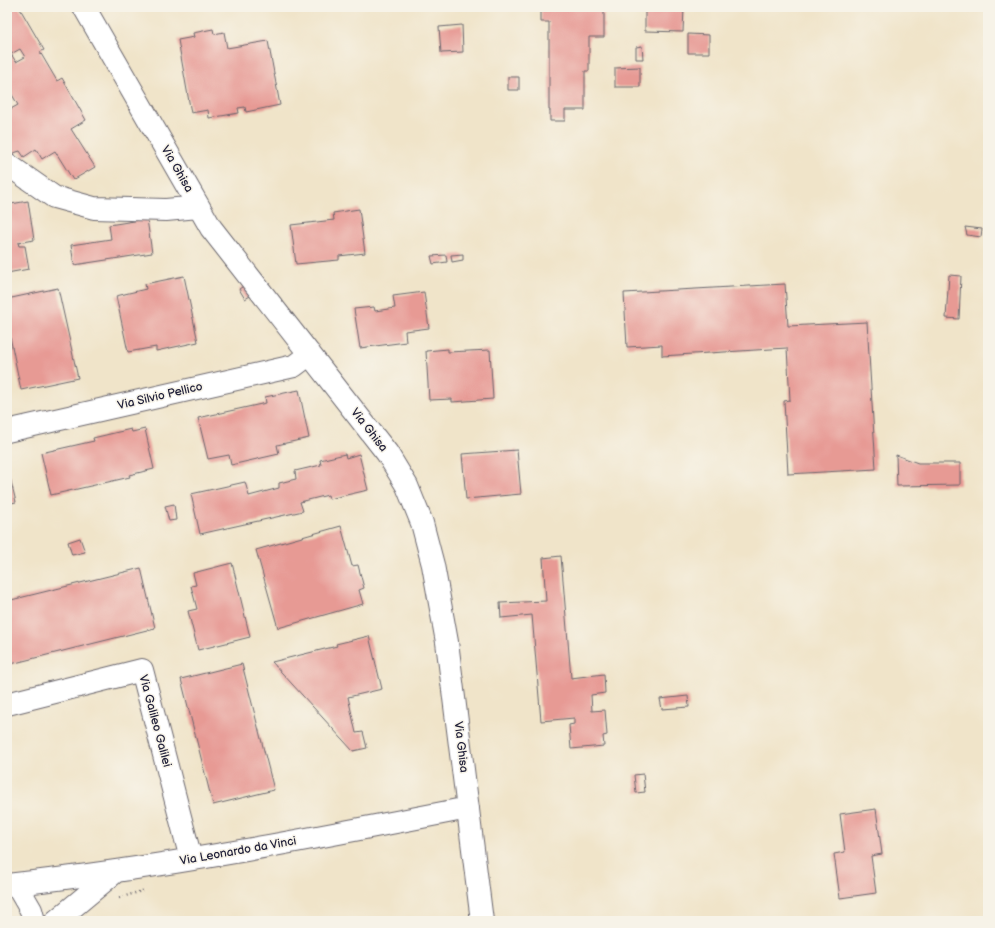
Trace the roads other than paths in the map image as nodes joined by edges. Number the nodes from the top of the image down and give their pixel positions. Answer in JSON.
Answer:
{"nodes":[{"id":1,"x":84,"y":7,"type":"edge"},
{"id":2,"x":7,"y":164,"type":"edge"},
{"id":3,"x":198,"y":207,"type":"junction"},
{"id":4,"x":310,"y":354,"type":"junction"},
{"id":5,"x":7,"y":431,"type":"edge"},
{"id":6,"x":7,"y":704,"type":"edge"},
{"id":7,"x":468,"y":808,"type":"junction"},
{"id":8,"x":191,"y":859,"type":"junction"},
{"id":9,"x":115,"y":872,"type":"junction"},
{"id":10,"x":10,"y":890,"type":"edge"},
{"id":11,"x":34,"y":921,"type":"edge"},
{"id":12,"x":56,"y":921,"type":"edge"},
{"id":13,"x":482,"y":921,"type":"edge"}],
"edges":[{"from":1,"to":3,"type":"street","name":"Via Ghisa"},
{"from":2,"to":3,"type":"street"},
{"from":3,"to":4,"type":"street","name":"Via Ghisa"},
{"from":4,"to":5,"type":"street","name":"Via Silvio Pellico"},
{"from":4,"to":7,"type":"street","name":"Via Ghisa"},
{"from":6,"to":8,"type":"street","name":"Via Galileo Galilei"},
{"from":7,"to":8,"type":"street","name":"Via Leonardo da Vinci"},
{"from":7,"to":13,"type":"street","name":"Via Ghisa"},
{"from":8,"to":9,"type":"street","name":"Via Leonardo da Vinci"},
{"from":9,"to":10,"type":"street","name":"Via Leonardo da Vinci"},
{"from":9,"to":12,"type":"street"},
{"from":10,"to":11,"type":"street"}]}
